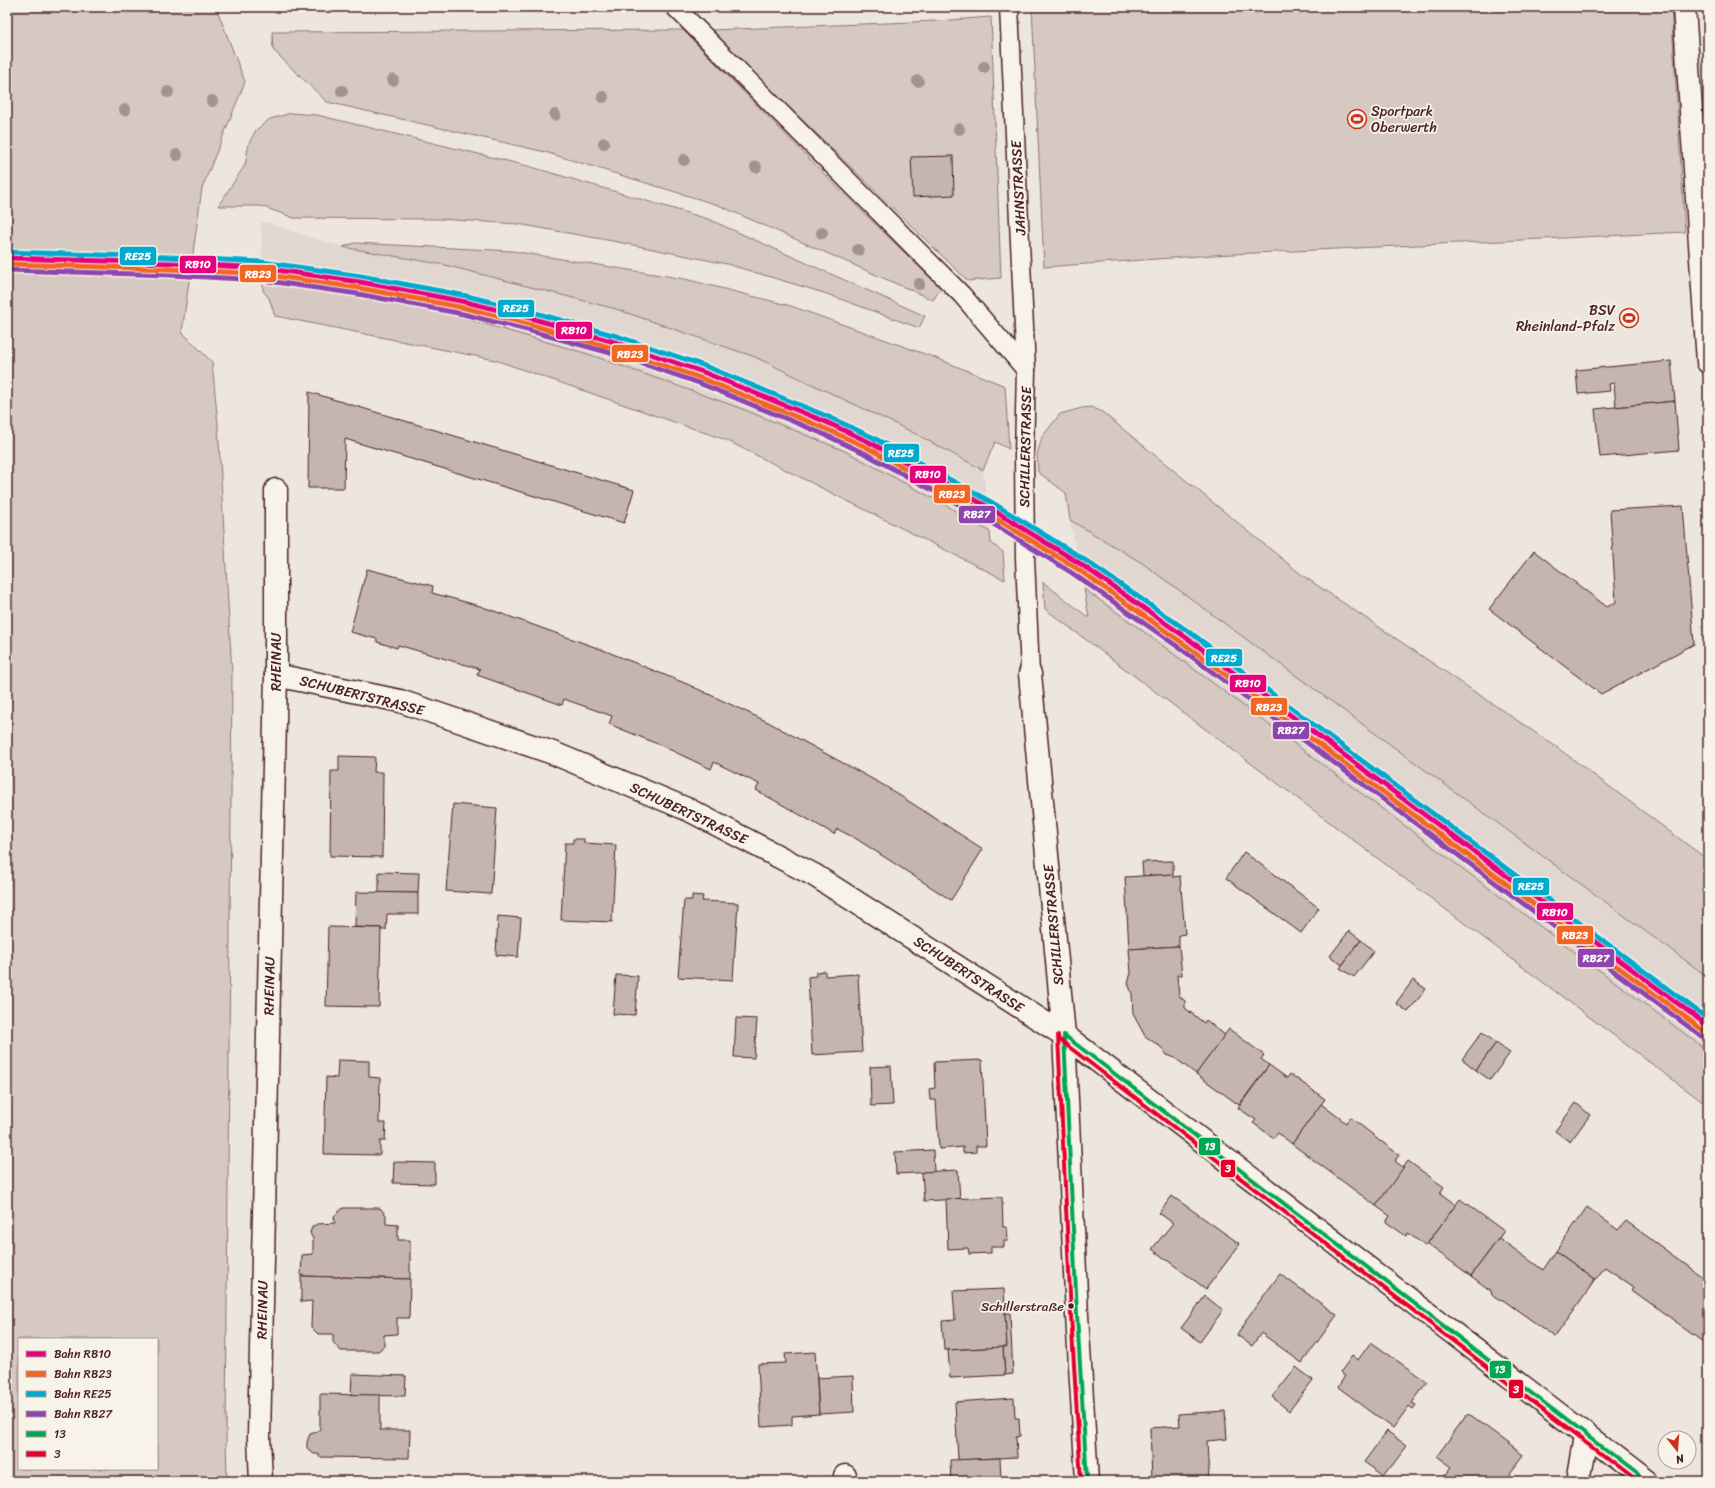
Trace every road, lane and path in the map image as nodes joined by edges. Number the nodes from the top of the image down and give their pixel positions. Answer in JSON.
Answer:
{"nodes":[{"id":1,"x":675,"y":7,"type":"edge"},
{"id":2,"x":1009,"y":7,"type":"edge"},
{"id":3,"x":1684,"y":7,"type":"edge"},
{"id":4,"x":1708,"y":362,"type":"edge"},
{"id":5,"x":1026,"y":370,"type":"junction"},
{"id":6,"x":276,"y":490,"type":"dead end"},
{"id":7,"x":276,"y":674,"type":"junction"},
{"id":8,"x":1030,"y":674,"type":"joint"},
{"id":9,"x":1064,"y":1035,"type":"junction"},
{"id":10,"x":1586,"y":1437,"type":"junction"},
{"id":11,"x":260,"y":1481,"type":"edge"},
{"id":12,"x":1087,"y":1481,"type":"edge"},
{"id":13,"x":1578,"y":1481,"type":"edge"},
{"id":14,"x":1646,"y":1481,"type":"edge"}],
"edges":[{"from":1,"to":5,"type":"lane"},
{"from":2,"to":5,"type":"lane","name":"JAHNSTRASSE"},
{"from":3,"to":4,"type":"street"},
{"from":5,"to":8,"type":"lane","name":"SCHILLERSTRASSE"},
{"from":6,"to":7,"type":"street","name":"RHEINAU"},
{"from":7,"to":9,"type":"street","name":"SCHUBERTSTRASSE"},
{"from":7,"to":11,"type":"street","name":"RHEINAU"},
{"from":8,"to":9,"type":"street","name":"SCHILLERSTRASSE"},
{"from":9,"to":10,"type":"street","name":"SCHUBERTSTRASSE"},
{"from":9,"to":12,"type":"street","name":"SCHILLERSTRASSE"},
{"from":10,"to":13,"type":"street"},
{"from":10,"to":14,"type":"street","name":"SCHUBERTSTRASSE"}]}
